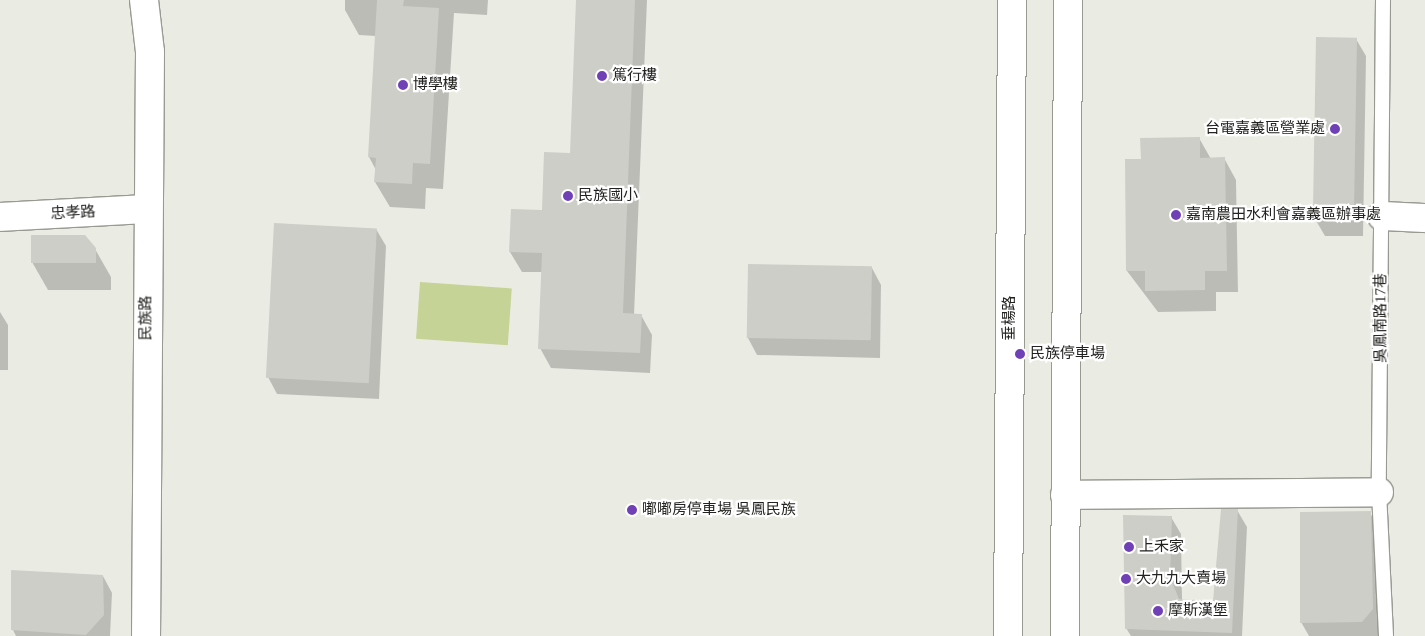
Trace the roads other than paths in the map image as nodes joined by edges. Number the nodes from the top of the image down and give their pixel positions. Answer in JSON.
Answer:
{"nodes":[{"id":1,"x":144,"y":0,"type":"edge"},
{"id":2,"x":1012,"y":0,"type":"edge"},
{"id":3,"x":1068,"y":0,"type":"edge"},
{"id":4,"x":1383,"y":0,"type":"edge"},
{"id":5,"x":146,"y":209,"type":"junction"},
{"id":6,"x":1382,"y":216,"type":"junction"},
{"id":7,"x":0,"y":217,"type":"edge"},
{"id":8,"x":1425,"y":218,"type":"edge"},
{"id":9,"x":1379,"y":492,"type":"junction"},
{"id":10,"x":1065,"y":495,"type":"junction"},
{"id":11,"x":146,"y":636,"type":"edge"},
{"id":12,"x":1008,"y":636,"type":"edge"},
{"id":13,"x":1065,"y":636,"type":"edge"},
{"id":14,"x":1386,"y":636,"type":"edge"}],
"edges":[{"from":1,"to":5,"type":"street","name":"民族路"},
{"from":2,"to":12,"type":"street","name":"垂楊路"},
{"from":3,"to":10,"type":"street"},
{"from":4,"to":6,"type":"lane","name":"吳鳳南路17巷"},
{"from":5,"to":7,"type":"street","name":"忠孝路"},
{"from":5,"to":11,"type":"street","name":"民族路"},
{"from":6,"to":8,"type":"street"},
{"from":6,"to":9,"type":"lane","name":"吳鳳南路17巷"},
{"from":9,"to":10,"type":"street"},
{"from":9,"to":14,"type":"lane","name":"吳鳳南路17巷"},
{"from":10,"to":13,"type":"street"}]}
